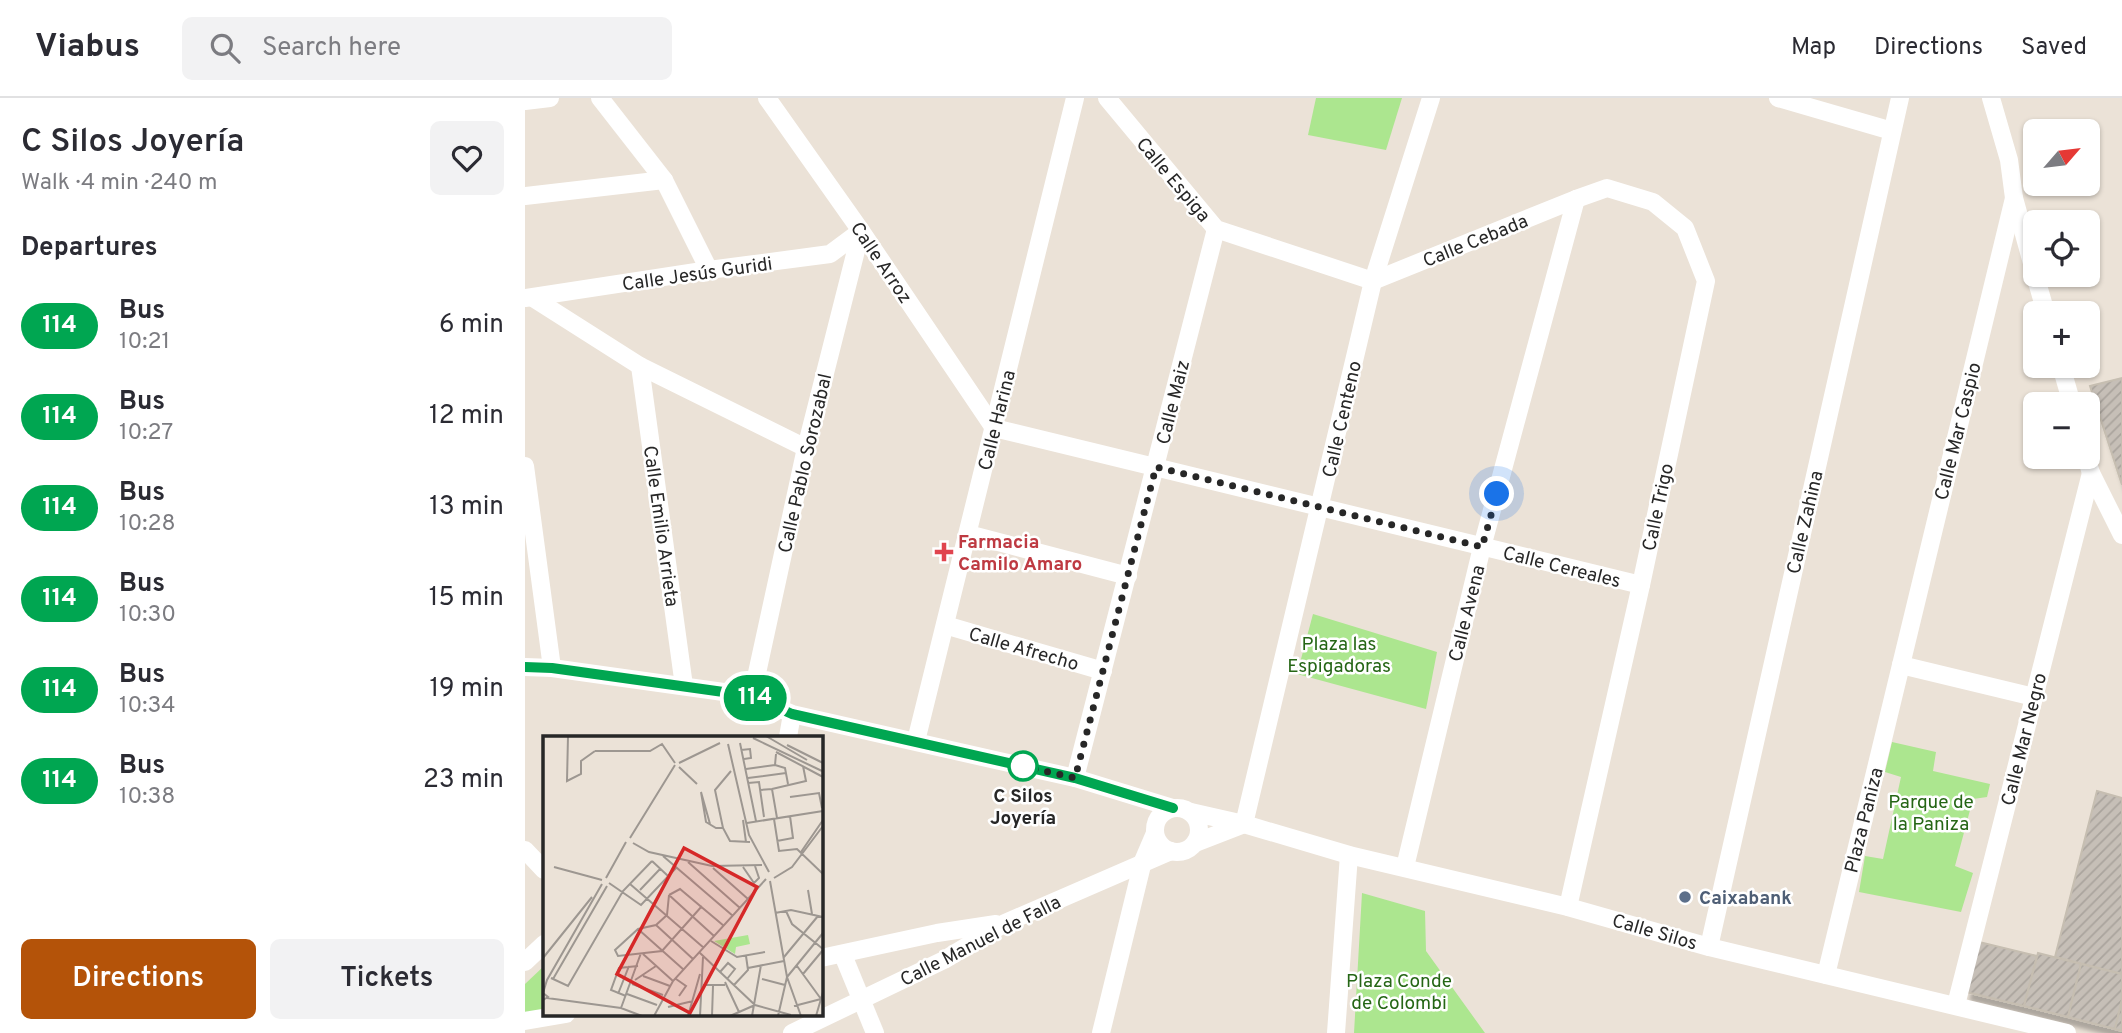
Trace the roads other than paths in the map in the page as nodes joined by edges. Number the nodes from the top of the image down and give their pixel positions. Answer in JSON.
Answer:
{"nodes":[{"id":1,"x":550,"y":98,"type":"edge"},
{"id":2,"x":600,"y":98,"type":"edge"},
{"id":3,"x":767,"y":98,"type":"edge"},
{"id":4,"x":1075,"y":98,"type":"edge"},
{"id":5,"x":1107,"y":98,"type":"edge"},
{"id":6,"x":1431,"y":98,"type":"edge"},
{"id":7,"x":1778,"y":98,"type":"edge"},
{"id":8,"x":1900,"y":98,"type":"edge"},
{"id":9,"x":1991,"y":98,"type":"edge"},
{"id":10,"x":525,"y":101,"type":"edge"},
{"id":11,"x":1892,"y":131,"type":"junction"},
{"id":12,"x":664,"y":180,"type":"junction"},
{"id":13,"x":525,"y":195,"type":"edge"},
{"id":14,"x":2014,"y":198,"type":"junction"},
{"id":15,"x":1576,"y":199,"type":"junction"},
{"id":16,"x":1216,"y":229,"type":"junction"},
{"id":17,"x":861,"y":231,"type":"junction"},
{"id":18,"x":2023,"y":231,"type":"edge"},
{"id":19,"x":709,"y":270,"type":"junction"},
{"id":20,"x":1373,"y":281,"type":"junction"},
{"id":21,"x":529,"y":298,"type":"edge"},
{"id":22,"x":640,"y":366,"type":"junction"},
{"id":23,"x":994,"y":428,"type":"junction"},
{"id":24,"x":806,"y":448,"type":"junction"},
{"id":25,"x":525,"y":466,"type":"edge"},
{"id":26,"x":1156,"y":467,"type":"junction"},
{"id":27,"x":2088,"y":469,"type":"edge"},
{"id":28,"x":2091,"y":469,"type":"edge"},
{"id":29,"x":1320,"y":506,"type":"junction"},
{"id":30,"x":968,"y":534,"type":"junction"},
{"id":31,"x":2122,"y":536,"type":"edge"},
{"id":32,"x":1482,"y":547,"type":"junction"},
{"id":33,"x":1128,"y":576,"type":"junction"},
{"id":34,"x":1641,"y":585,"type":"junction"},
{"id":35,"x":945,"y":625,"type":"junction"},
{"id":36,"x":1901,"y":665,"type":"junction"},
{"id":37,"x":525,"y":667,"type":"edge"},
{"id":38,"x":552,"y":668,"type":"junction"},
{"id":39,"x":1103,"y":671,"type":"junction"},
{"id":40,"x":684,"y":686,"type":"junction"},
{"id":41,"x":752,"y":696,"type":"junction"},
{"id":42,"x":2034,"y":697,"type":"junction"},
{"id":43,"x":792,"y":714,"type":"junction"},
{"id":44,"x":788,"y":736,"type":"edge"},
{"id":45,"x":916,"y":741,"type":"junction"},
{"id":46,"x":1075,"y":778,"type":"junction"},
{"id":47,"x":1191,"y":813,"type":"junction"},
{"id":48,"x":1162,"y":820,"type":"junction"},
{"id":49,"x":1244,"y":824,"type":"junction"},
{"id":50,"x":1195,"y":843,"type":"junction"},
{"id":51,"x":525,"y":850,"type":"edge"},
{"id":52,"x":1171,"y":851,"type":"junction"},
{"id":53,"x":1349,"y":855,"type":"junction"},
{"id":54,"x":1143,"y":861,"type":"junction"},
{"id":55,"x":1405,"y":867,"type":"junction"},
{"id":56,"x":543,"y":869,"type":"edge"},
{"id":57,"x":1568,"y":907,"type":"junction"},
{"id":58,"x":1005,"y":923,"type":"junction"},
{"id":59,"x":543,"y":945,"type":"edge"},
{"id":60,"x":1709,"y":947,"type":"junction"},
{"id":61,"x":843,"y":955,"type":"junction"},
{"id":62,"x":823,"y":958,"type":"edge"},
{"id":63,"x":525,"y":962,"type":"edge"},
{"id":64,"x":1826,"y":975,"type":"junction"},
{"id":65,"x":860,"y":1001,"type":"junction"},
{"id":66,"x":1956,"y":1005,"type":"junction"},
{"id":67,"x":554,"y":1016,"type":"edge"},
{"id":68,"x":525,"y":1021,"type":"edge"},
{"id":69,"x":792,"y":1033,"type":"edge"},
{"id":70,"x":875,"y":1033,"type":"edge"},
{"id":71,"x":1101,"y":1033,"type":"edge"},
{"id":72,"x":1336,"y":1033,"type":"edge"},
{"id":73,"x":2067,"y":1033,"type":"edge"}],
"edges":[{"from":1,"to":10,"type":"street"},
{"from":2,"to":12,"type":"street"},
{"from":3,"to":17,"type":"street","name":"Calle Arroz"},
{"from":4,"to":23,"type":"street","name":"Calle Harina"},
{"from":5,"to":16,"type":"street","name":"Calle Espiga"},
{"from":6,"to":20,"type":"street","name":"Calle Centeno"},
{"from":7,"to":11,"type":"street"},
{"from":8,"to":11,"type":"street","name":"Calle Zahina"},
{"from":9,"to":14,"type":"street"},
{"from":11,"to":60,"type":"street","name":"Calle Zahina"},
{"from":12,"to":13,"type":"street"},
{"from":12,"to":19,"type":"street"},
{"from":14,"to":18,"type":"street"},
{"from":14,"to":36,"type":"street","name":"Calle Mar Caspio"},
{"from":15,"to":20,"type":"street","name":"Calle Cebada"},
{"from":15,"to":32,"type":"street","name":"Calle Avena"},
{"from":15,"to":34,"type":"street","name":"Calle Trigo"},
{"from":16,"to":20,"type":"street","name":"Calle Espiga"},
{"from":16,"to":26,"type":"street","name":"Calle Maiz"},
{"from":17,"to":19,"type":"street","name":"Calle Jesús Guridi"},
{"from":17,"to":23,"type":"street","name":"Calle Arroz"},
{"from":17,"to":24,"type":"street","name":"Calle Pablo Sorozabal"},
{"from":19,"to":21,"type":"street","name":"Calle Jesús Guridi"},
{"from":20,"to":29,"type":"street","name":"Calle Centeno"},
{"from":21,"to":22,"type":"street"},
{"from":22,"to":24,"type":"street"},
{"from":22,"to":40,"type":"street","name":"Calle Emilio Arrieta"},
{"from":23,"to":26,"type":"street","name":"Calle Cereales"},
{"from":23,"to":30,"type":"street","name":"Calle Harina"},
{"from":24,"to":41,"type":"street","name":"Calle Pablo Sorozabal"},
{"from":25,"to":38,"type":"street"},
{"from":26,"to":29,"type":"street","name":"Calle Cereales"},
{"from":26,"to":33,"type":"street","name":"Calle Maiz"},
{"from":27,"to":42,"type":"street","name":"Calle Mar Negro"},
{"from":28,"to":31,"type":"street"},
{"from":29,"to":32,"type":"street","name":"Calle Cereales"},
{"from":29,"to":49,"type":"street","name":"Calle Centeno"},
{"from":30,"to":33,"type":"street"},
{"from":30,"to":35,"type":"street","name":"Calle Harina"},
{"from":32,"to":34,"type":"street","name":"Calle Cereales"},
{"from":32,"to":55,"type":"street","name":"Calle Avena"},
{"from":33,"to":39,"type":"street","name":"Calle Maiz"},
{"from":34,"to":57,"type":"street","name":"Calle Trigo"},
{"from":35,"to":39,"type":"street","name":"Calle Afrecho"},
{"from":35,"to":45,"type":"street","name":"Calle Harina"},
{"from":36,"to":42,"type":"street"},
{"from":36,"to":64,"type":"street","name":"Plaza Paniza"},
{"from":37,"to":38,"type":"street"},
{"from":38,"to":40,"type":"street"},
{"from":39,"to":46,"type":"street","name":"Calle Maiz"},
{"from":40,"to":41,"type":"street"},
{"from":41,"to":43,"type":"street"},
{"from":42,"to":66,"type":"street","name":"Calle Mar Negro"},
{"from":43,"to":44,"type":"street"},
{"from":43,"to":45,"type":"street"},
{"from":45,"to":46,"type":"street"},
{"from":46,"to":48,"type":"street"},
{"from":47,"to":48,"type":"street"},
{"from":47,"to":49,"type":"street","name":"Calle Silos"},
{"from":47,"to":50,"type":"street"},
{"from":48,"to":52,"type":"street"},
{"from":48,"to":54,"type":"street"},
{"from":49,"to":50,"type":"street"},
{"from":49,"to":53,"type":"street","name":"Calle Silos"},
{"from":50,"to":52,"type":"street"},
{"from":51,"to":56,"type":"street"},
{"from":52,"to":54,"type":"street","name":"Calle Manuel de Falla"},
{"from":53,"to":55,"type":"street","name":"Calle Silos"},
{"from":53,"to":72,"type":"street"},
{"from":54,"to":58,"type":"street","name":"Calle Manuel de Falla"},
{"from":54,"to":71,"type":"street"},
{"from":55,"to":57,"type":"street","name":"Calle Silos"},
{"from":57,"to":60,"type":"street","name":"Calle Silos"},
{"from":58,"to":61,"type":"street"},
{"from":58,"to":65,"type":"street","name":"Calle Manuel de Falla"},
{"from":59,"to":63,"type":"street"},
{"from":60,"to":64,"type":"street","name":"Calle Silos"},
{"from":61,"to":62,"type":"street"},
{"from":61,"to":65,"type":"street"},
{"from":64,"to":66,"type":"street","name":"Calle Silos"},
{"from":65,"to":69,"type":"street","name":"Calle Manuel de Falla"},
{"from":65,"to":70,"type":"street"},
{"from":66,"to":73,"type":"street","name":"Calle Silos"},
{"from":67,"to":68,"type":"street"}]}
